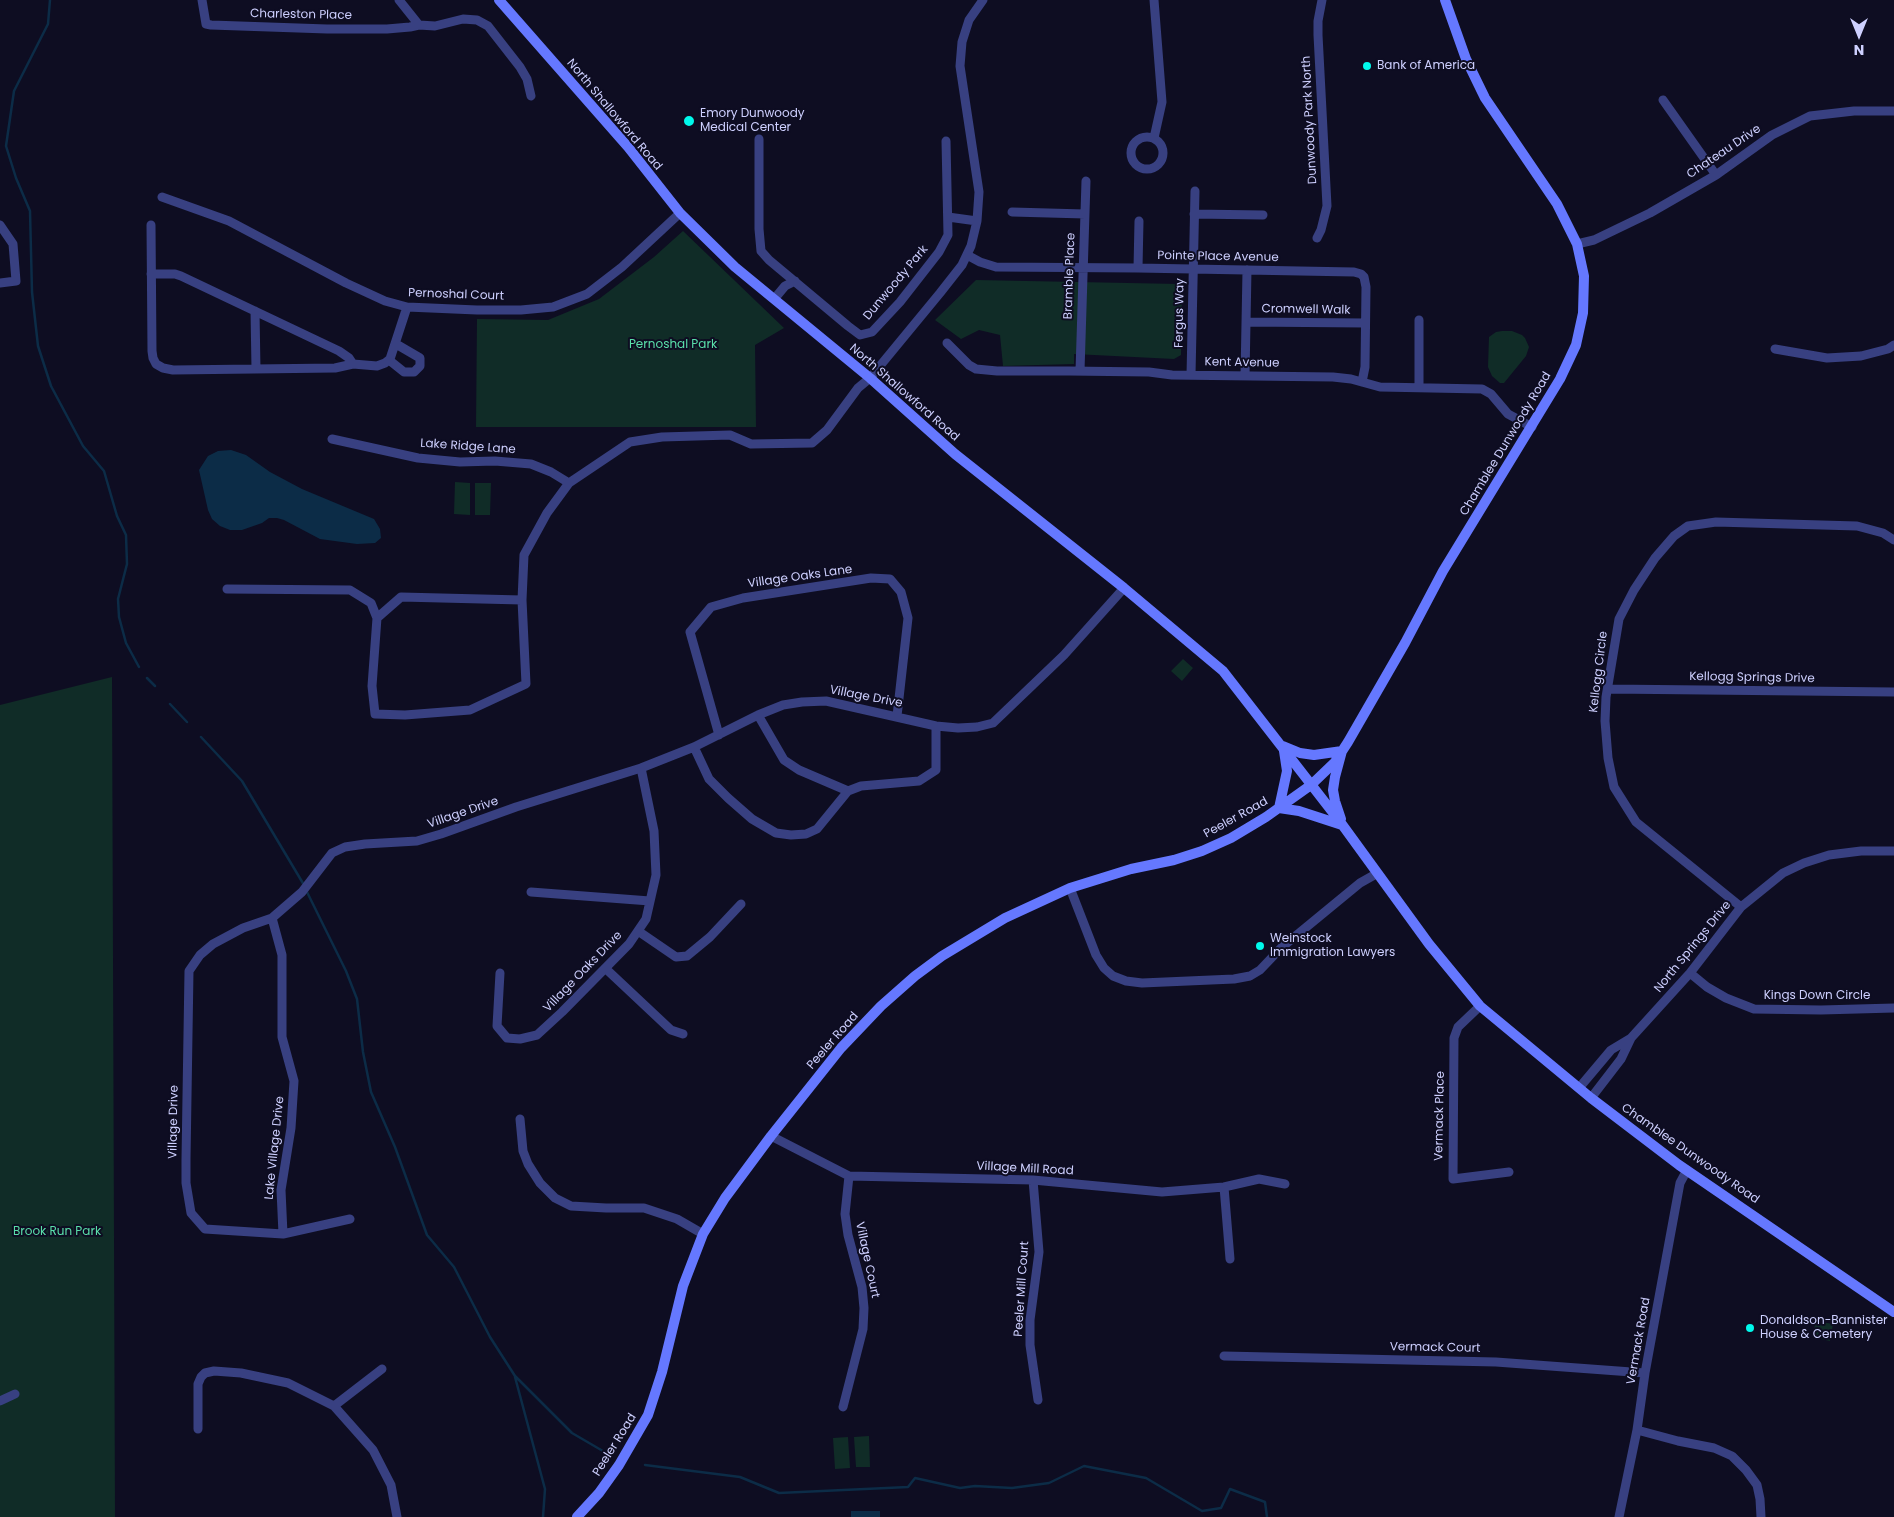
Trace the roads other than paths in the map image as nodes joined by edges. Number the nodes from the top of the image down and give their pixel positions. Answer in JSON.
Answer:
{"nodes":[{"id":1,"x":202,"y":0,"type":"edge"},
{"id":2,"x":399,"y":0,"type":"edge"},
{"id":3,"x":499,"y":0,"type":"edge"},
{"id":4,"x":983,"y":0,"type":"edge"},
{"id":5,"x":1154,"y":0,"type":"edge"},
{"id":6,"x":1322,"y":0,"type":"edge"},
{"id":7,"x":1445,"y":0,"type":"edge"},
{"id":8,"x":419,"y":25,"type":"junction"},
{"id":9,"x":531,"y":96,"type":"dead end"},
{"id":10,"x":1663,"y":100,"type":"dead end"},
{"id":11,"x":1894,"y":111,"type":"edge"},
{"id":12,"x":1154,"y":138,"type":"dead end"},
{"id":13,"x":759,"y":139,"type":"dead end"},
{"id":14,"x":946,"y":141,"type":"dead end"},
{"id":15,"x":1716,"y":175,"type":"junction"},
{"id":16,"x":1086,"y":181,"type":"dead end"},
{"id":17,"x":1195,"y":191,"type":"dead end"},
{"id":18,"x":162,"y":197,"type":"dead end"},
{"id":19,"x":1012,"y":212,"type":"dead end"},
{"id":20,"x":680,"y":213,"type":"junction"},
{"id":21,"x":1085,"y":214,"type":"junction"},
{"id":22,"x":1194,"y":214,"type":"junction"},
{"id":23,"x":1263,"y":215,"type":"dead end"},
{"id":24,"x":948,"y":217,"type":"junction"},
{"id":25,"x":978,"y":221,"type":"junction"},
{"id":26,"x":1139,"y":221,"type":"dead end"},
{"id":27,"x":0,"y":225,"type":"edge"},
{"id":28,"x":151,"y":225,"type":"dead end"},
{"id":29,"x":1317,"y":238,"type":"dead end"},
{"id":30,"x":1577,"y":244,"type":"junction"},
{"id":31,"x":967,"y":255,"type":"junction"},
{"id":32,"x":1083,"y":267,"type":"junction"},
{"id":33,"x":1138,"y":268,"type":"junction"},
{"id":34,"x":1194,"y":270,"type":"junction"},
{"id":35,"x":1247,"y":270,"type":"junction"},
{"id":36,"x":151,"y":274,"type":"junction"},
{"id":37,"x":795,"y":281,"type":"junction"},
{"id":38,"x":0,"y":283,"type":"edge"},
{"id":39,"x":774,"y":298,"type":"junction"},
{"id":40,"x":407,"y":307,"type":"junction"},
{"id":41,"x":254,"y":311,"type":"junction"},
{"id":42,"x":1419,"y":320,"type":"dead end"},
{"id":43,"x":1246,"y":322,"type":"junction"},
{"id":44,"x":1365,"y":324,"type":"junction"},
{"id":45,"x":947,"y":343,"type":"dead end"},
{"id":46,"x":396,"y":344,"type":"junction"},
{"id":47,"x":1894,"y":345,"type":"edge"},
{"id":48,"x":1775,"y":349,"type":"dead end"},
{"id":49,"x":389,"y":360,"type":"junction"},
{"id":50,"x":353,"y":364,"type":"junction"},
{"id":51,"x":256,"y":369,"type":"junction"},
{"id":52,"x":1080,"y":371,"type":"junction"},
{"id":53,"x":1191,"y":375,"type":"junction"},
{"id":54,"x":1245,"y":376,"type":"junction"},
{"id":55,"x":870,"y":378,"type":"junction"},
{"id":56,"x":1362,"y":382,"type":"junction"},
{"id":57,"x":1419,"y":387,"type":"junction"},
{"id":58,"x":1532,"y":427,"type":"junction"},
{"id":59,"x":332,"y":439,"type":"dead end"},
{"id":60,"x":569,"y":483,"type":"junction"},
{"id":61,"x":1894,"y":540,"type":"edge"},
{"id":62,"x":1124,"y":588,"type":"junction"},
{"id":63,"x":227,"y":589,"type":"dead end"},
{"id":64,"x":522,"y":600,"type":"junction"},
{"id":65,"x":377,"y":618,"type":"junction"},
{"id":66,"x":1609,"y":689,"type":"junction"},
{"id":67,"x":1894,"y":692,"type":"edge"},
{"id":68,"x":758,"y":715,"type":"junction"},
{"id":69,"x":897,"y":716,"type":"junction"},
{"id":70,"x":936,"y":726,"type":"junction"},
{"id":71,"x":719,"y":735,"type":"junction"},
{"id":72,"x":1282,"y":746,"type":"junction"},
{"id":73,"x":694,"y":747,"type":"junction"},
{"id":74,"x":1342,"y":751,"type":"junction"},
{"id":75,"x":641,"y":768,"type":"junction"},
{"id":76,"x":1311,"y":785,"type":"junction"},
{"id":77,"x":848,"y":791,"type":"junction"},
{"id":78,"x":1279,"y":808,"type":"junction"},
{"id":79,"x":1343,"y":825,"type":"junction"},
{"id":80,"x":1894,"y":851,"type":"edge"},
{"id":81,"x":1376,"y":874,"type":"junction"},
{"id":82,"x":1070,"y":888,"type":"junction"},
{"id":83,"x":531,"y":892,"type":"dead end"},
{"id":84,"x":650,"y":901,"type":"junction"},
{"id":85,"x":741,"y":904,"type":"dead end"},
{"id":86,"x":1741,"y":907,"type":"junction"},
{"id":87,"x":272,"y":918,"type":"junction"},
{"id":88,"x":638,"y":931,"type":"junction"},
{"id":89,"x":605,"y":968,"type":"junction"},
{"id":90,"x":500,"y":972,"type":"dead end"},
{"id":91,"x":1690,"y":973,"type":"junction"},
{"id":92,"x":1480,"y":1006,"type":"junction"},
{"id":93,"x":1894,"y":1008,"type":"edge"},
{"id":94,"x":683,"y":1034,"type":"dead end"},
{"id":95,"x":1631,"y":1038,"type":"junction"},
{"id":96,"x":1579,"y":1088,"type":"junction"},
{"id":97,"x":1591,"y":1098,"type":"junction"},
{"id":98,"x":520,"y":1119,"type":"dead end"},
{"id":99,"x":771,"y":1136,"type":"junction"},
{"id":100,"x":1687,"y":1170,"type":"junction"},
{"id":101,"x":1509,"y":1172,"type":"dead end"},
{"id":102,"x":849,"y":1176,"type":"junction"},
{"id":103,"x":1034,"y":1180,"type":"junction"},
{"id":104,"x":1285,"y":1184,"type":"dead end"},
{"id":105,"x":1224,"y":1187,"type":"junction"},
{"id":106,"x":350,"y":1219,"type":"dead end"},
{"id":107,"x":283,"y":1234,"type":"junction"},
{"id":108,"x":703,"y":1234,"type":"junction"},
{"id":109,"x":1230,"y":1259,"type":"dead end"},
{"id":110,"x":1894,"y":1312,"type":"edge"},
{"id":111,"x":1224,"y":1356,"type":"dead end"},
{"id":112,"x":382,"y":1368,"type":"dead end"},
{"id":113,"x":1645,"y":1373,"type":"junction"},
{"id":114,"x":15,"y":1394,"type":"dead end"},
{"id":115,"x":1038,"y":1400,"type":"dead end"},
{"id":116,"x":0,"y":1401,"type":"edge"},
{"id":117,"x":334,"y":1406,"type":"junction"},
{"id":118,"x":843,"y":1407,"type":"dead end"},
{"id":119,"x":198,"y":1429,"type":"dead end"},
{"id":120,"x":1637,"y":1430,"type":"junction"},
{"id":121,"x":397,"y":1517,"type":"edge"},
{"id":122,"x":577,"y":1517,"type":"edge"},
{"id":123,"x":1620,"y":1517,"type":"edge"},
{"id":124,"x":1761,"y":1517,"type":"edge"}],
"edges":[{"from":1,"to":8,"type":"street","name":"Charleston Place"},
{"from":2,"to":8,"type":"street"},
{"from":3,"to":20,"type":"street","name":"North Shallowford Road"},
{"from":4,"to":25,"type":"street"},
{"from":5,"to":12,"type":"street"},
{"from":6,"to":29,"type":"street","name":"Dunwoody Park North"},
{"from":7,"to":30,"type":"street","name":"Chamblee Dunwoody Road"},
{"from":8,"to":9,"type":"street","name":"Charleston Place"},
{"from":10,"to":15,"type":"street"},
{"from":11,"to":15,"type":"street","name":"Chateau Drive"},
{"from":13,"to":37,"type":"street","name":"Dunwoody Park"},
{"from":14,"to":24,"type":"street","name":"Dunwoody Park"},
{"from":15,"to":30,"type":"street","name":"Chateau Drive"},
{"from":16,"to":21,"type":"street","name":"Bramble Place"},
{"from":17,"to":22,"type":"street","name":"Fergus Way"},
{"from":18,"to":40,"type":"street","name":"Pernoshal Court"},
{"from":19,"to":21,"type":"street"},
{"from":20,"to":39,"type":"street","name":"North Shallowford Road"},
{"from":20,"to":40,"type":"street","name":"Pernoshal Court"},
{"from":21,"to":32,"type":"street","name":"Bramble Place"},
{"from":22,"to":23,"type":"street"},
{"from":22,"to":34,"type":"street","name":"Fergus Way"},
{"from":24,"to":25,"type":"street"},
{"from":24,"to":37,"type":"street","name":"Dunwoody Park"},
{"from":25,"to":31,"type":"street"},
{"from":26,"to":33,"type":"street"},
{"from":27,"to":38,"type":"street"},
{"from":28,"to":36,"type":"street"},
{"from":30,"to":58,"type":"street","name":"Chamblee Dunwoody Road"},
{"from":31,"to":32,"type":"street","name":"Pointe Place Avenue"},
{"from":31,"to":55,"type":"street"},
{"from":32,"to":33,"type":"street","name":"Pointe Place Avenue"},
{"from":32,"to":52,"type":"street","name":"Bramble Place"},
{"from":33,"to":34,"type":"street","name":"Pointe Place Avenue"},
{"from":34,"to":35,"type":"street","name":"Pointe Place Avenue"},
{"from":34,"to":53,"type":"street","name":"Fergus Way"},
{"from":35,"to":43,"type":"street"},
{"from":35,"to":44,"type":"street","name":"Pointe Place Avenue"},
{"from":36,"to":41,"type":"street"},
{"from":36,"to":51,"type":"street"},
{"from":37,"to":39,"type":"street"},
{"from":39,"to":55,"type":"street","name":"North Shallowford Road"},
{"from":40,"to":46,"type":"street"},
{"from":41,"to":50,"type":"street"},
{"from":41,"to":51,"type":"street"},
{"from":42,"to":57,"type":"street"},
{"from":43,"to":44,"type":"street","name":"Cromwell Walk"},
{"from":43,"to":54,"type":"street"},
{"from":44,"to":56,"type":"street","name":"Pointe Place Avenue"},
{"from":45,"to":52,"type":"street","name":"Kent Avenue"},
{"from":46,"to":49,"type":"street"},
{"from":46,"to":49,"type":"street"},
{"from":47,"to":48,"type":"street"},
{"from":49,"to":50,"type":"street"},
{"from":50,"to":51,"type":"street"},
{"from":52,"to":53,"type":"street","name":"Kent Avenue"},
{"from":53,"to":54,"type":"street","name":"Kent Avenue"},
{"from":54,"to":56,"type":"street","name":"Kent Avenue"},
{"from":55,"to":60,"type":"street"},
{"from":55,"to":62,"type":"street","name":"North Shallowford Road"},
{"from":56,"to":57,"type":"street","name":"Kent Avenue"},
{"from":57,"to":58,"type":"street","name":"Kent Avenue"},
{"from":58,"to":74,"type":"street","name":"Chamblee Dunwoody Road"},
{"from":59,"to":60,"type":"street","name":"Lake Ridge Lane"},
{"from":60,"to":64,"type":"street"},
{"from":61,"to":66,"type":"street","name":"Kellogg Circle"},
{"from":62,"to":70,"type":"street","name":"Village Drive"},
{"from":62,"to":72,"type":"street","name":"North Shallowford Road"},
{"from":63,"to":65,"type":"street"},
{"from":64,"to":65,"type":"street"},
{"from":64,"to":65,"type":"street"},
{"from":66,"to":67,"type":"street","name":"Kellogg Springs Drive"},
{"from":66,"to":86,"type":"street","name":"Kellogg Circle"},
{"from":68,"to":69,"type":"street","name":"Village Drive"},
{"from":68,"to":71,"type":"street","name":"Village Drive"},
{"from":68,"to":77,"type":"street"},
{"from":69,"to":70,"type":"street","name":"Village Drive"},
{"from":69,"to":71,"type":"street","name":"Village Oaks Lane"},
{"from":70,"to":77,"type":"street"},
{"from":71,"to":73,"type":"street","name":"Village Drive"},
{"from":72,"to":74,"type":"street"},
{"from":72,"to":76,"type":"street","name":"North Shallowford Road"},
{"from":72,"to":78,"type":"street"},
{"from":73,"to":75,"type":"street","name":"Village Drive"},
{"from":73,"to":77,"type":"street"},
{"from":74,"to":76,"type":"street","name":"Chamblee Dunwoody Road"},
{"from":74,"to":79,"type":"street"},
{"from":75,"to":84,"type":"street","name":"Village Oaks Drive"},
{"from":75,"to":87,"type":"street","name":"Village Drive"},
{"from":76,"to":78,"type":"street","name":"Peeler Road"},
{"from":76,"to":79,"type":"street"},
{"from":78,"to":79,"type":"street"},
{"from":78,"to":82,"type":"street","name":"Peeler Road"},
{"from":79,"to":81,"type":"street"},
{"from":80,"to":86,"type":"street","name":"North Springs Drive"},
{"from":81,"to":82,"type":"street"},
{"from":81,"to":92,"type":"street","name":"Chamblee Dunwoody Road"},
{"from":82,"to":99,"type":"street","name":"Peeler Road"},
{"from":83,"to":84,"type":"street"},
{"from":84,"to":88,"type":"street","name":"Village Oaks Drive"},
{"from":85,"to":88,"type":"street"},
{"from":86,"to":91,"type":"street","name":"North Springs Drive"},
{"from":87,"to":107,"type":"street","name":"Lake Village Drive"},
{"from":87,"to":107,"type":"street","name":"Village Drive"},
{"from":88,"to":89,"type":"street","name":"Village Oaks Drive"},
{"from":89,"to":90,"type":"street","name":"Village Oaks Drive"},
{"from":89,"to":94,"type":"street"},
{"from":91,"to":93,"type":"street","name":"Kings Down Circle"},
{"from":91,"to":95,"type":"street","name":"North Springs Drive"},
{"from":92,"to":96,"type":"street","name":"Chamblee Dunwoody Road"},
{"from":92,"to":101,"type":"street","name":"Vermack Place"},
{"from":95,"to":96,"type":"street","name":"North Springs Drive"},
{"from":95,"to":97,"type":"street","name":"North Springs Drive"},
{"from":96,"to":97,"type":"street","name":"Chamblee Dunwoody Road"},
{"from":97,"to":100,"type":"street","name":"Chamblee Dunwoody Road"},
{"from":98,"to":108,"type":"street"},
{"from":99,"to":102,"type":"street","name":"Village Mill Road"},
{"from":99,"to":108,"type":"street","name":"Peeler Road"},
{"from":100,"to":110,"type":"street","name":"Chamblee Dunwoody Road"},
{"from":100,"to":113,"type":"street","name":"Vermack Road"},
{"from":102,"to":103,"type":"street","name":"Village Mill Road"},
{"from":102,"to":118,"type":"street","name":"Village Court"},
{"from":103,"to":105,"type":"street","name":"Village Mill Road"},
{"from":103,"to":115,"type":"street","name":"Peeler Mill Court"},
{"from":104,"to":105,"type":"street","name":"Village Mill Road"},
{"from":105,"to":109,"type":"street"},
{"from":106,"to":107,"type":"street","name":"Village Drive"},
{"from":108,"to":122,"type":"street","name":"Peeler Road"},
{"from":111,"to":113,"type":"street","name":"Vermack Court"},
{"from":112,"to":117,"type":"street"},
{"from":113,"to":120,"type":"street","name":"Vermack Road"},
{"from":114,"to":116,"type":"street"},
{"from":117,"to":119,"type":"street"},
{"from":117,"to":121,"type":"street"},
{"from":120,"to":123,"type":"street","name":"Vermack Road"},
{"from":120,"to":124,"type":"street"}]}
